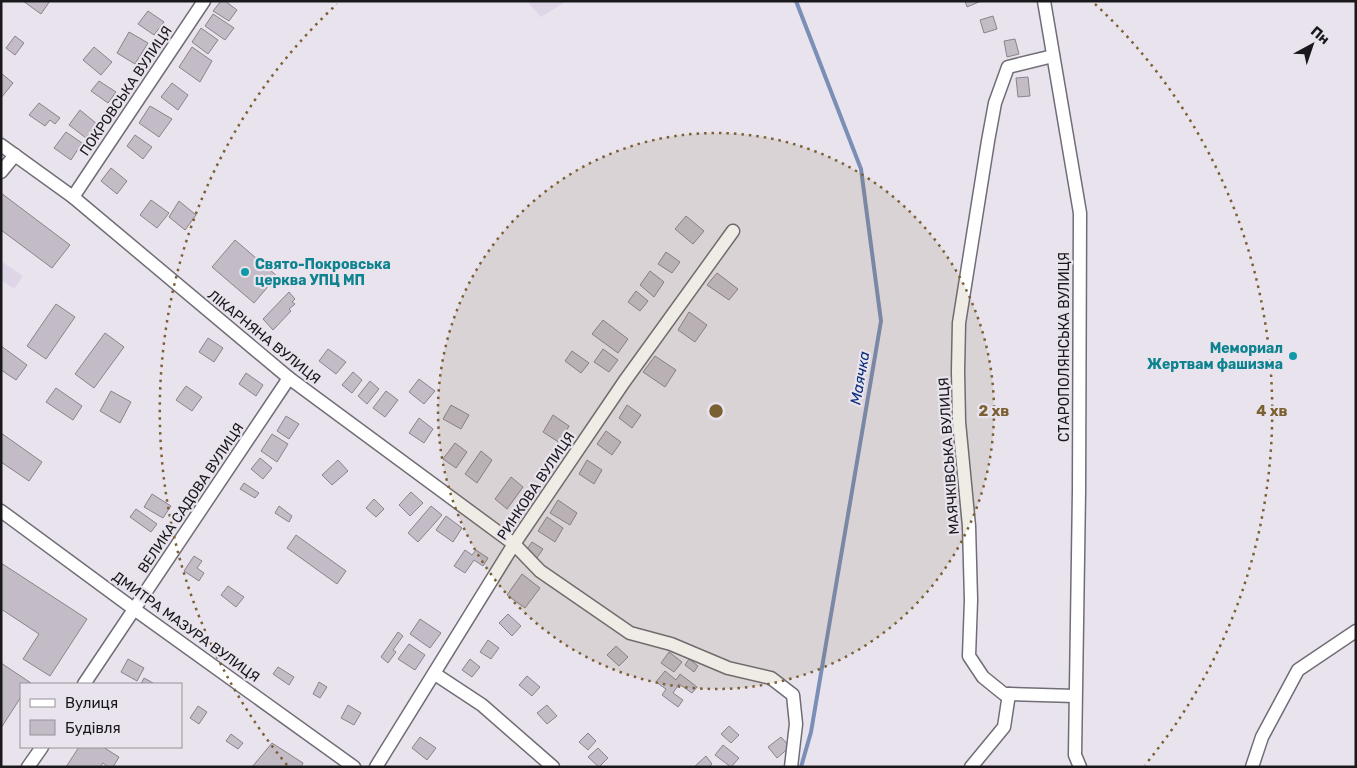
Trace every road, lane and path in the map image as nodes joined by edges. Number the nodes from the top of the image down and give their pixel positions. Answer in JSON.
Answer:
{"nodes":[{"id":1,"x":204,"y":1,"type":"edge"},
{"id":2,"x":1044,"y":1,"type":"edge"},
{"id":3,"x":1053,"y":56,"type":"junction"},
{"id":4,"x":1,"y":145,"type":"edge"},
{"id":5,"x":14,"y":155,"type":"junction"},
{"id":6,"x":1,"y":172,"type":"edge"},
{"id":7,"x":73,"y":197,"type":"junction"},
{"id":8,"x":733,"y":231,"type":"dead end"},
{"id":9,"x":289,"y":378,"type":"junction"},
{"id":10,"x":1,"y":511,"type":"edge"},
{"id":11,"x":514,"y":544,"type":"junction"},
{"id":12,"x":134,"y":609,"type":"junction"},
{"id":13,"x":1356,"y":631,"type":"edge"},
{"id":14,"x":435,"y":674,"type":"junction"},
{"id":15,"x":85,"y":683,"type":"edge"},
{"id":16,"x":1009,"y":694,"type":"junction"},
{"id":17,"x":1075,"y":696,"type":"junction"},
{"id":18,"x":41,"y":748,"type":"edge"},
{"id":19,"x":28,"y":767,"type":"edge"},
{"id":20,"x":354,"y":767,"type":"edge"},
{"id":21,"x":376,"y":767,"type":"edge"},
{"id":22,"x":553,"y":767,"type":"edge"},
{"id":23,"x":791,"y":767,"type":"edge"},
{"id":24,"x":972,"y":767,"type":"edge"},
{"id":25,"x":1080,"y":767,"type":"edge"},
{"id":26,"x":1252,"y":767,"type":"edge"}],
"edges":[{"from":1,"to":7,"type":"street","name":"ПОКРОВСЬКА ВУЛИЦЯ"},
{"from":2,"to":3,"type":"street","name":"СТАРОПОЛЯНСЬКА ВУЛИЦЯ"},
{"from":3,"to":16,"type":"street","name":"МАЯЧКІВСЬКА ВУЛИЦЯ"},
{"from":3,"to":17,"type":"street","name":"СТАРОПОЛЯНСЬКА ВУЛИЦЯ"},
{"from":4,"to":5,"type":"street","name":"ЛІКАРНЯНА ВУЛИЦЯ"},
{"from":5,"to":6,"type":"street"},
{"from":5,"to":7,"type":"street","name":"ЛІКАРНЯНА ВУЛИЦЯ"},
{"from":7,"to":9,"type":"street","name":"ЛІКАРНЯНА ВУЛИЦЯ"},
{"from":8,"to":11,"type":"street","name":"РИНКОВА ВУЛИЦЯ"},
{"from":9,"to":11,"type":"street","name":"ЛІКАРНЯНА ВУЛИЦЯ"},
{"from":9,"to":12,"type":"street","name":"ВЕЛИКА САДОВА ВУЛИЦЯ"},
{"from":10,"to":12,"type":"street","name":"ДМИТРА МАЗУРА ВУЛИЦЯ"},
{"from":11,"to":14,"type":"street","name":"РИНКОВА ВУЛИЦЯ"},
{"from":11,"to":23,"type":"street","name":"ЛІКАРНЯНА ВУЛИЦЯ"},
{"from":12,"to":15,"type":"street","name":"ВЕЛИКА САДОВА ВУЛИЦЯ"},
{"from":12,"to":20,"type":"street","name":"ДМИТРА МАЗУРА ВУЛИЦЯ"},
{"from":13,"to":26,"type":"street"},
{"from":14,"to":21,"type":"street","name":"РИНКОВА ВУЛИЦЯ"},
{"from":14,"to":22,"type":"street"},
{"from":16,"to":17,"type":"street"},
{"from":16,"to":24,"type":"street"},
{"from":17,"to":25,"type":"street","name":"СТАРОПОЛЯНСЬКА ВУЛИЦЯ"},
{"from":18,"to":19,"type":"street"}]}
